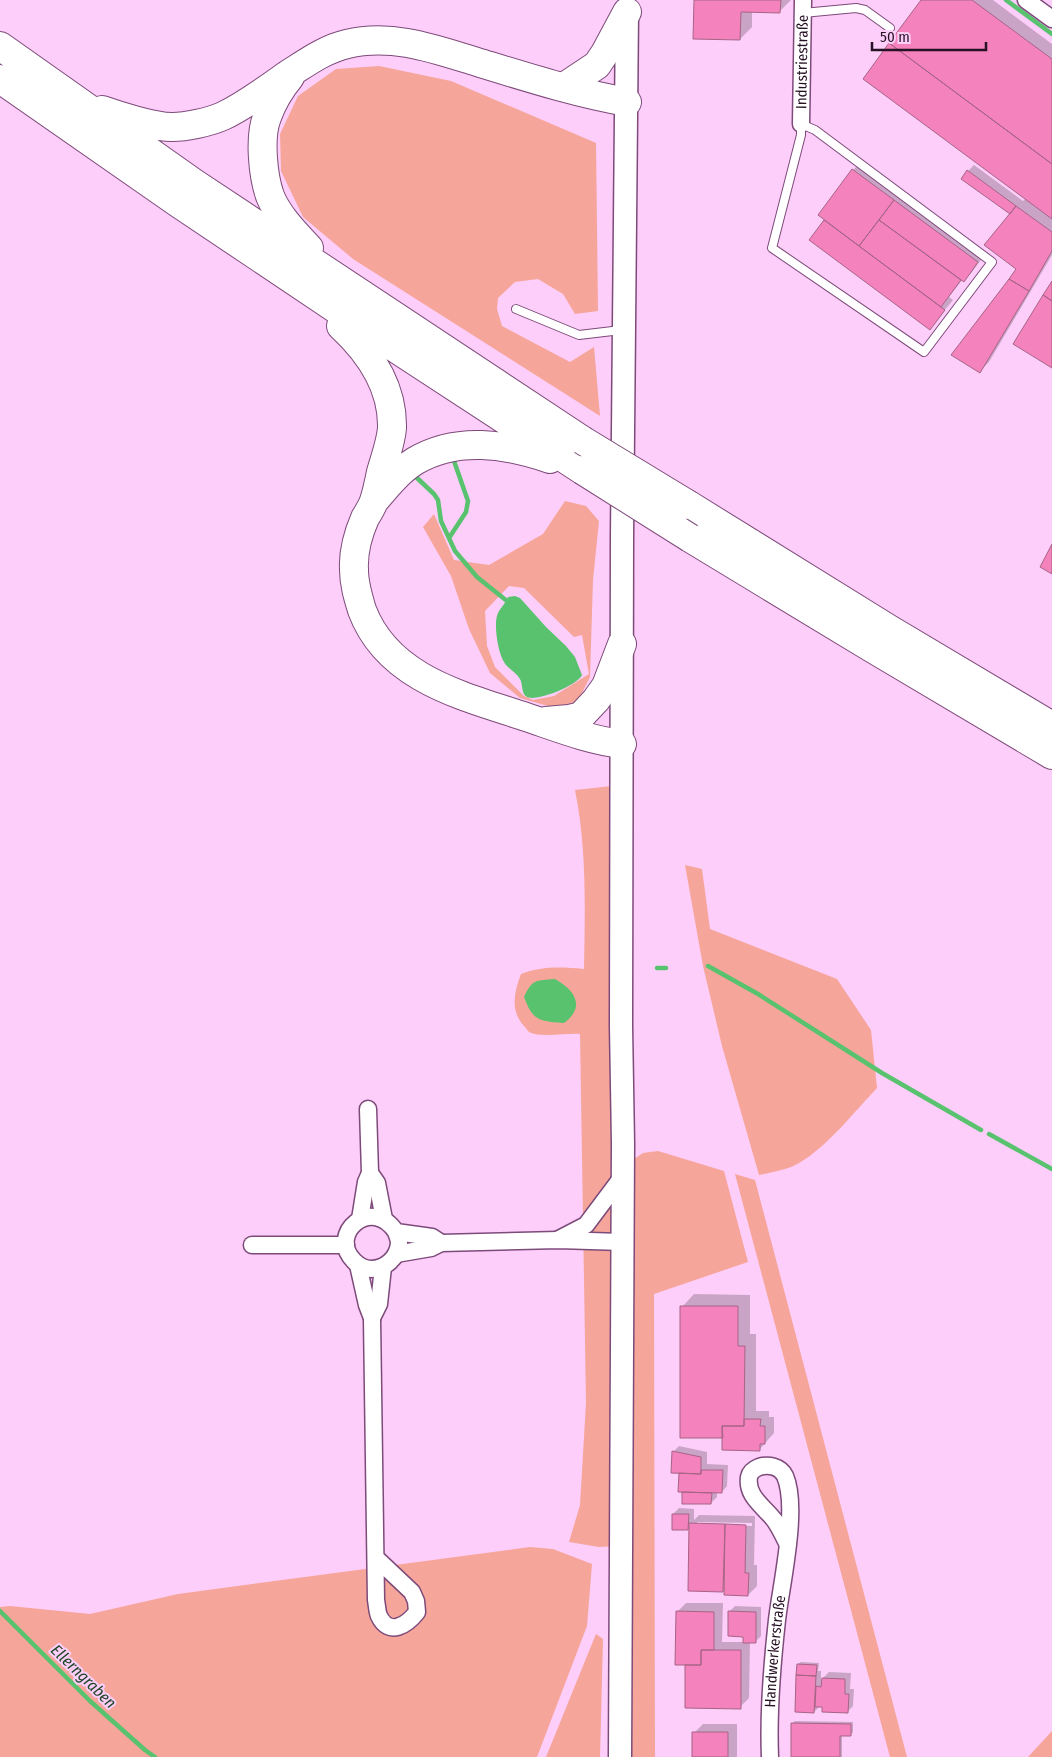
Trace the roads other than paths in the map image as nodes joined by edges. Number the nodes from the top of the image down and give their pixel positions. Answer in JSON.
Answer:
{"nodes":[{"id":1,"x":1026,"y":0,"type":"edge"},
{"id":2,"x":627,"y":6,"type":"edge"},
{"id":3,"x":803,"y":6,"type":"edge"},
{"id":4,"x":1052,"y":19,"type":"edge"},
{"id":5,"x":890,"y":28,"type":"dead end"},
{"id":6,"x":0,"y":46,"type":"edge"},
{"id":7,"x":298,"y":68,"type":"junction"},
{"id":8,"x":0,"y":79,"type":"edge"},
{"id":9,"x":564,"y":87,"type":"junction"},
{"id":10,"x":73,"y":98,"type":"junction"},
{"id":11,"x":627,"y":102,"type":"junction"},
{"id":12,"x":801,"y":124,"type":"junction"},
{"id":13,"x":334,"y":275,"type":"junction"},
{"id":14,"x":295,"y":282,"type":"junction"},
{"id":15,"x":516,"y":309,"type":"dead end"},
{"id":16,"x":623,"y":330,"type":"junction"},
{"id":17,"x":582,"y":470,"type":"junction"},
{"id":18,"x":373,"y":502,"type":"junction"},
{"id":19,"x":622,"y":644,"type":"junction"},
{"id":20,"x":539,"y":722,"type":"junction"},
{"id":21,"x":1052,"y":726,"type":"edge"},
{"id":22,"x":622,"y":744,"type":"junction"},
{"id":23,"x":1052,"y":754,"type":"edge"},
{"id":24,"x":368,"y":1109,"type":"dead end"},
{"id":25,"x":370,"y":1173,"type":"junction"},
{"id":26,"x":622,"y":1177,"type":"junction"},
{"id":27,"x":360,"y":1219,"type":"junction"},
{"id":28,"x":384,"y":1219,"type":"junction"},
{"id":29,"x":396,"y":1232,"type":"junction"},
{"id":30,"x":558,"y":1240,"type":"junction"},
{"id":31,"x":622,"y":1242,"type":"junction"},
{"id":32,"x":441,"y":1243,"type":"junction"},
{"id":33,"x":252,"y":1245,"type":"dead end"},
{"id":34,"x":346,"y":1245,"type":"junction"},
{"id":35,"x":396,"y":1254,"type":"junction"},
{"id":36,"x":358,"y":1265,"type":"junction"},
{"id":37,"x":383,"y":1267,"type":"junction"},
{"id":38,"x":372,"y":1318,"type":"junction"},
{"id":39,"x":788,"y":1545,"type":"dead end"},
{"id":40,"x":376,"y":1558,"type":"dead end"},
{"id":41,"x":620,"y":1757,"type":"edge"},
{"id":42,"x":770,"y":1757,"type":"edge"}],
"edges":[{"from":1,"to":4,"type":"street"},
{"from":2,"to":9,"type":"highway"},
{"from":2,"to":11,"type":"main road"},
{"from":3,"to":5,"type":"lane"},
{"from":3,"to":12,"type":"street","name":"Industriestraße"},
{"from":6,"to":10,"type":"highway"},
{"from":7,"to":9,"type":"highway"},
{"from":7,"to":10,"type":"highway"},
{"from":7,"to":13,"type":"highway"},
{"from":8,"to":14,"type":"highway"},
{"from":9,"to":11,"type":"highway"},
{"from":10,"to":13,"type":"highway"},
{"from":11,"to":16,"type":"main road"},
{"from":12,"to":12,"type":"lane"},
{"from":13,"to":21,"type":"highway","bridge":true},
{"from":14,"to":17,"type":"highway"},
{"from":14,"to":18,"type":"highway"},
{"from":15,"to":16,"type":"lane"},
{"from":16,"to":19,"type":"main road"},
{"from":17,"to":18,"type":"highway"},
{"from":17,"to":23,"type":"highway","bridge":true},
{"from":18,"to":20,"type":"highway"},
{"from":19,"to":20,"type":"highway"},
{"from":19,"to":22,"type":"main road"},
{"from":20,"to":22,"type":"highway"},
{"from":22,"to":26,"type":"main road"},
{"from":24,"to":25,"type":"street"},
{"from":25,"to":27,"type":"street"},
{"from":25,"to":28,"type":"street"},
{"from":26,"to":30,"type":"street"},
{"from":26,"to":31,"type":"main road"},
{"from":27,"to":28,"type":"street"},
{"from":27,"to":34,"type":"street"},
{"from":28,"to":29,"type":"street"},
{"from":29,"to":32,"type":"street"},
{"from":29,"to":35,"type":"street"},
{"from":30,"to":31,"type":"street"},
{"from":30,"to":32,"type":"street"},
{"from":31,"to":41,"type":"main road"},
{"from":32,"to":35,"type":"street"},
{"from":33,"to":34,"type":"street"},
{"from":34,"to":36,"type":"street"},
{"from":35,"to":37,"type":"street"},
{"from":36,"to":37,"type":"street"},
{"from":36,"to":38,"type":"street"},
{"from":37,"to":38,"type":"street"},
{"from":38,"to":40,"type":"street"},
{"from":39,"to":42,"type":"street","name":"Handwerkerstraße"}]}
